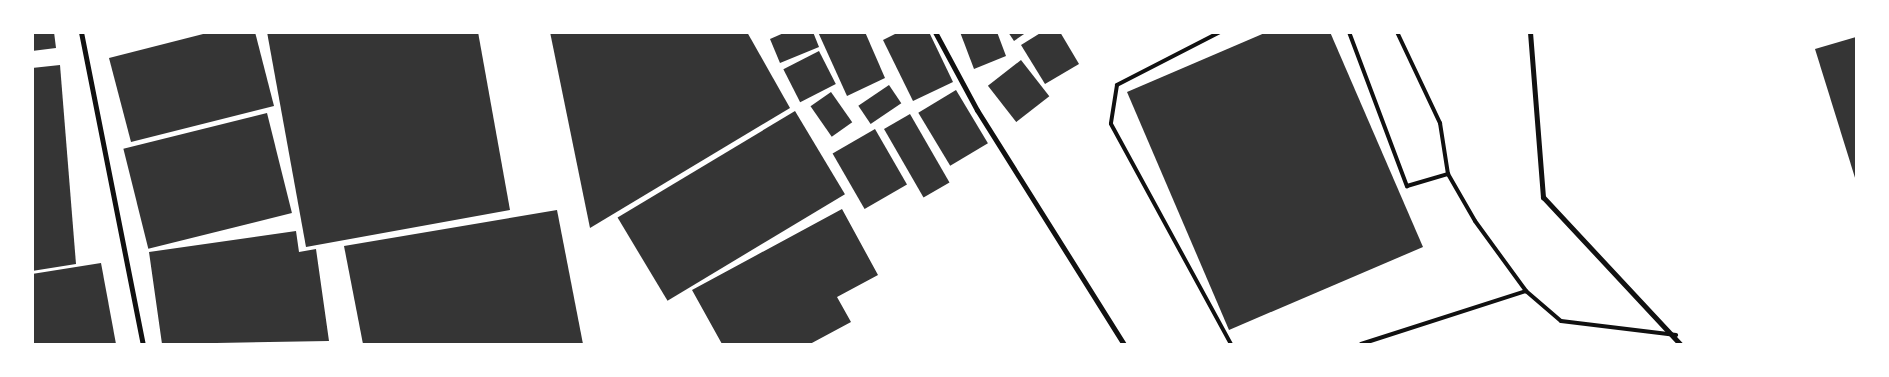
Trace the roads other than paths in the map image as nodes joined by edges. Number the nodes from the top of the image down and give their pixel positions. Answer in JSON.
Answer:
{"nodes":[{"id":1,"x":80,"y":32,"type":"edge"},
{"id":2,"x":935,"y":32,"type":"edge"},
{"id":3,"x":1220,"y":32,"type":"edge"},
{"id":4,"x":1349,"y":32,"type":"edge"},
{"id":5,"x":1397,"y":32,"type":"edge"},
{"id":6,"x":1530,"y":32,"type":"edge"},
{"id":7,"x":1448,"y":174,"type":"junction"},
{"id":8,"x":1526,"y":291,"type":"junction"},
{"id":9,"x":1676,"y":335,"type":"junction"},
{"id":10,"x":142,"y":344,"type":"edge"},
{"id":11,"x":1124,"y":344,"type":"edge"},
{"id":12,"x":1231,"y":344,"type":"edge"},
{"id":13,"x":1362,"y":344,"type":"edge"},
{"id":14,"x":1680,"y":344,"type":"edge"}],
"edges":[{"from":1,"to":10,"type":"street"},
{"from":2,"to":11,"type":"street"},
{"from":3,"to":12,"type":"lane"},
{"from":4,"to":7,"type":"lane"},
{"from":5,"to":7,"type":"lane"},
{"from":6,"to":9,"type":"street"},
{"from":7,"to":8,"type":"lane"},
{"from":8,"to":9,"type":"lane"},
{"from":8,"to":13,"type":"lane"},
{"from":9,"to":14,"type":"street"}]}
